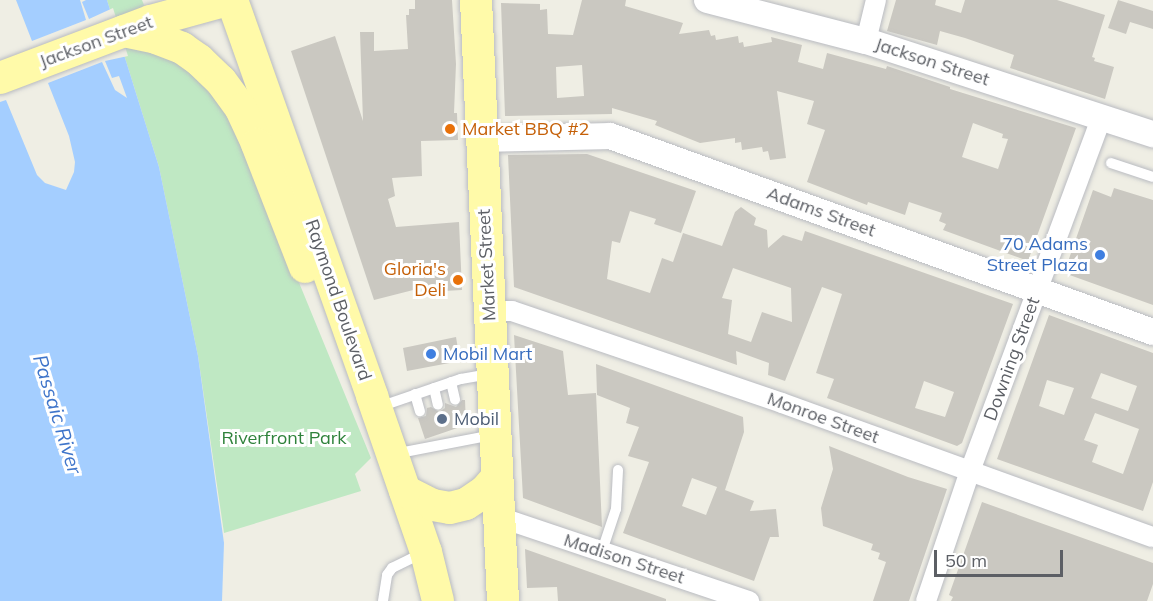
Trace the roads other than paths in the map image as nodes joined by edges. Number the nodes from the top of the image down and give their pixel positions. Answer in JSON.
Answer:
{"nodes":[{"id":1,"x":476,"y":0,"type":"edge"},
{"id":2,"x":707,"y":0,"type":"edge"},
{"id":3,"x":876,"y":0,"type":"edge"},
{"id":4,"x":224,"y":1,"type":"edge"},
{"id":5,"x":766,"y":7,"type":"edge"},
{"id":6,"x":143,"y":22,"type":"edge"},
{"id":7,"x":866,"y":41,"type":"junction"},
{"id":8,"x":0,"y":78,"type":"edge"},
{"id":9,"x":1101,"y":118,"type":"junction"},
{"id":10,"x":1153,"y":134,"type":"edge"},
{"id":11,"x":482,"y":140,"type":"junction"},
{"id":12,"x":1111,"y":163,"type":"dead end"},
{"id":13,"x":1153,"y":177,"type":"edge"},
{"id":14,"x":1037,"y":290,"type":"junction"},
{"id":15,"x":490,"y":311,"type":"junction"},
{"id":16,"x":1153,"y":332,"type":"edge"},
{"id":17,"x":494,"y":374,"type":"junction"},
{"id":18,"x":451,"y":382,"type":"junction"},
{"id":19,"x":434,"y":388,"type":"junction"},
{"id":20,"x":415,"y":394,"type":"junction"},
{"id":21,"x":455,"y":400,"type":"dead end"},
{"id":22,"x":438,"y":405,"type":"dead end"},
{"id":23,"x":376,"y":408,"type":"junction"},
{"id":24,"x":420,"y":411,"type":"dead end"},
{"id":25,"x":496,"y":434,"type":"junction"},
{"id":26,"x":391,"y":454,"type":"junction"},
{"id":27,"x":618,"y":470,"type":"dead end"},
{"id":28,"x":970,"y":471,"type":"junction"},
{"id":29,"x":497,"y":477,"type":"junction"},
{"id":30,"x":405,"y":491,"type":"junction"},
{"id":31,"x":499,"y":518,"type":"junction"},
{"id":32,"x":1153,"y":537,"type":"edge"},
{"id":33,"x":602,"y":551,"type":"junction"},
{"id":34,"x":426,"y":552,"type":"junction"},
{"id":35,"x":746,"y":600,"type":"edge"},
{"id":36,"x":383,"y":601,"type":"edge"},
{"id":37,"x":438,"y":601,"type":"edge"},
{"id":38,"x":453,"y":601,"type":"edge"},
{"id":39,"x":503,"y":601,"type":"edge"},
{"id":40,"x":926,"y":601,"type":"edge"}],
"edges":[{"from":1,"to":11,"type":"main road","name":"Market Street"},
{"from":2,"to":5,"type":"street","name":"Jackson Street"},
{"from":3,"to":7,"type":"street"},
{"from":4,"to":6,"type":"main road","name":"Jackson Street"},
{"from":4,"to":23,"type":"main road","name":"Raymond Boulevard"},
{"from":5,"to":7,"type":"street","name":"Jackson Street"},
{"from":6,"to":8,"type":"main road","name":"Jackson Street"},
{"from":6,"to":26,"type":"main road"},
{"from":7,"to":9,"type":"street","name":"Jackson Street"},
{"from":9,"to":10,"type":"street","name":"Jackson Street"},
{"from":9,"to":14,"type":"street","name":"Downing Street"},
{"from":11,"to":14,"type":"street","name":"Adams Street"},
{"from":11,"to":15,"type":"main road","name":"Market Street"},
{"from":12,"to":13,"type":"lane"},
{"from":14,"to":16,"type":"street","name":"Adams Street"},
{"from":14,"to":28,"type":"street","name":"Downing Street"},
{"from":15,"to":17,"type":"main road","name":"Market Street"},
{"from":15,"to":28,"type":"street","name":"Monroe Street"},
{"from":17,"to":18,"type":"lane"},
{"from":17,"to":25,"type":"main road","name":"Market Street"},
{"from":18,"to":19,"type":"lane"},
{"from":18,"to":21,"type":"lane"},
{"from":19,"to":20,"type":"lane"},
{"from":19,"to":22,"type":"lane"},
{"from":20,"to":23,"type":"lane"},
{"from":20,"to":24,"type":"lane"},
{"from":23,"to":26,"type":"main road","name":"Raymond Boulevard"},
{"from":25,"to":26,"type":"lane"},
{"from":25,"to":29,"type":"main road","name":"Market Street"},
{"from":26,"to":30,"type":"main road","name":"Raymond Boulevard"},
{"from":27,"to":33,"type":"lane"},
{"from":28,"to":32,"type":"street","name":"Monroe Street"},
{"from":28,"to":40,"type":"street","name":"Downing Street"},
{"from":29,"to":30,"type":"main road"},
{"from":29,"to":31,"type":"main road","name":"Market Street"},
{"from":30,"to":34,"type":"main road","name":"Raymond Boulevard"},
{"from":31,"to":33,"type":"street","name":"Madison Street"},
{"from":31,"to":39,"type":"main road","name":"Market Street"},
{"from":33,"to":35,"type":"street","name":"Madison Street"},
{"from":34,"to":36,"type":"lane"},
{"from":34,"to":37,"type":"main road","name":"Raymond Boulevard"},
{"from":34,"to":38,"type":"main road"}]}
